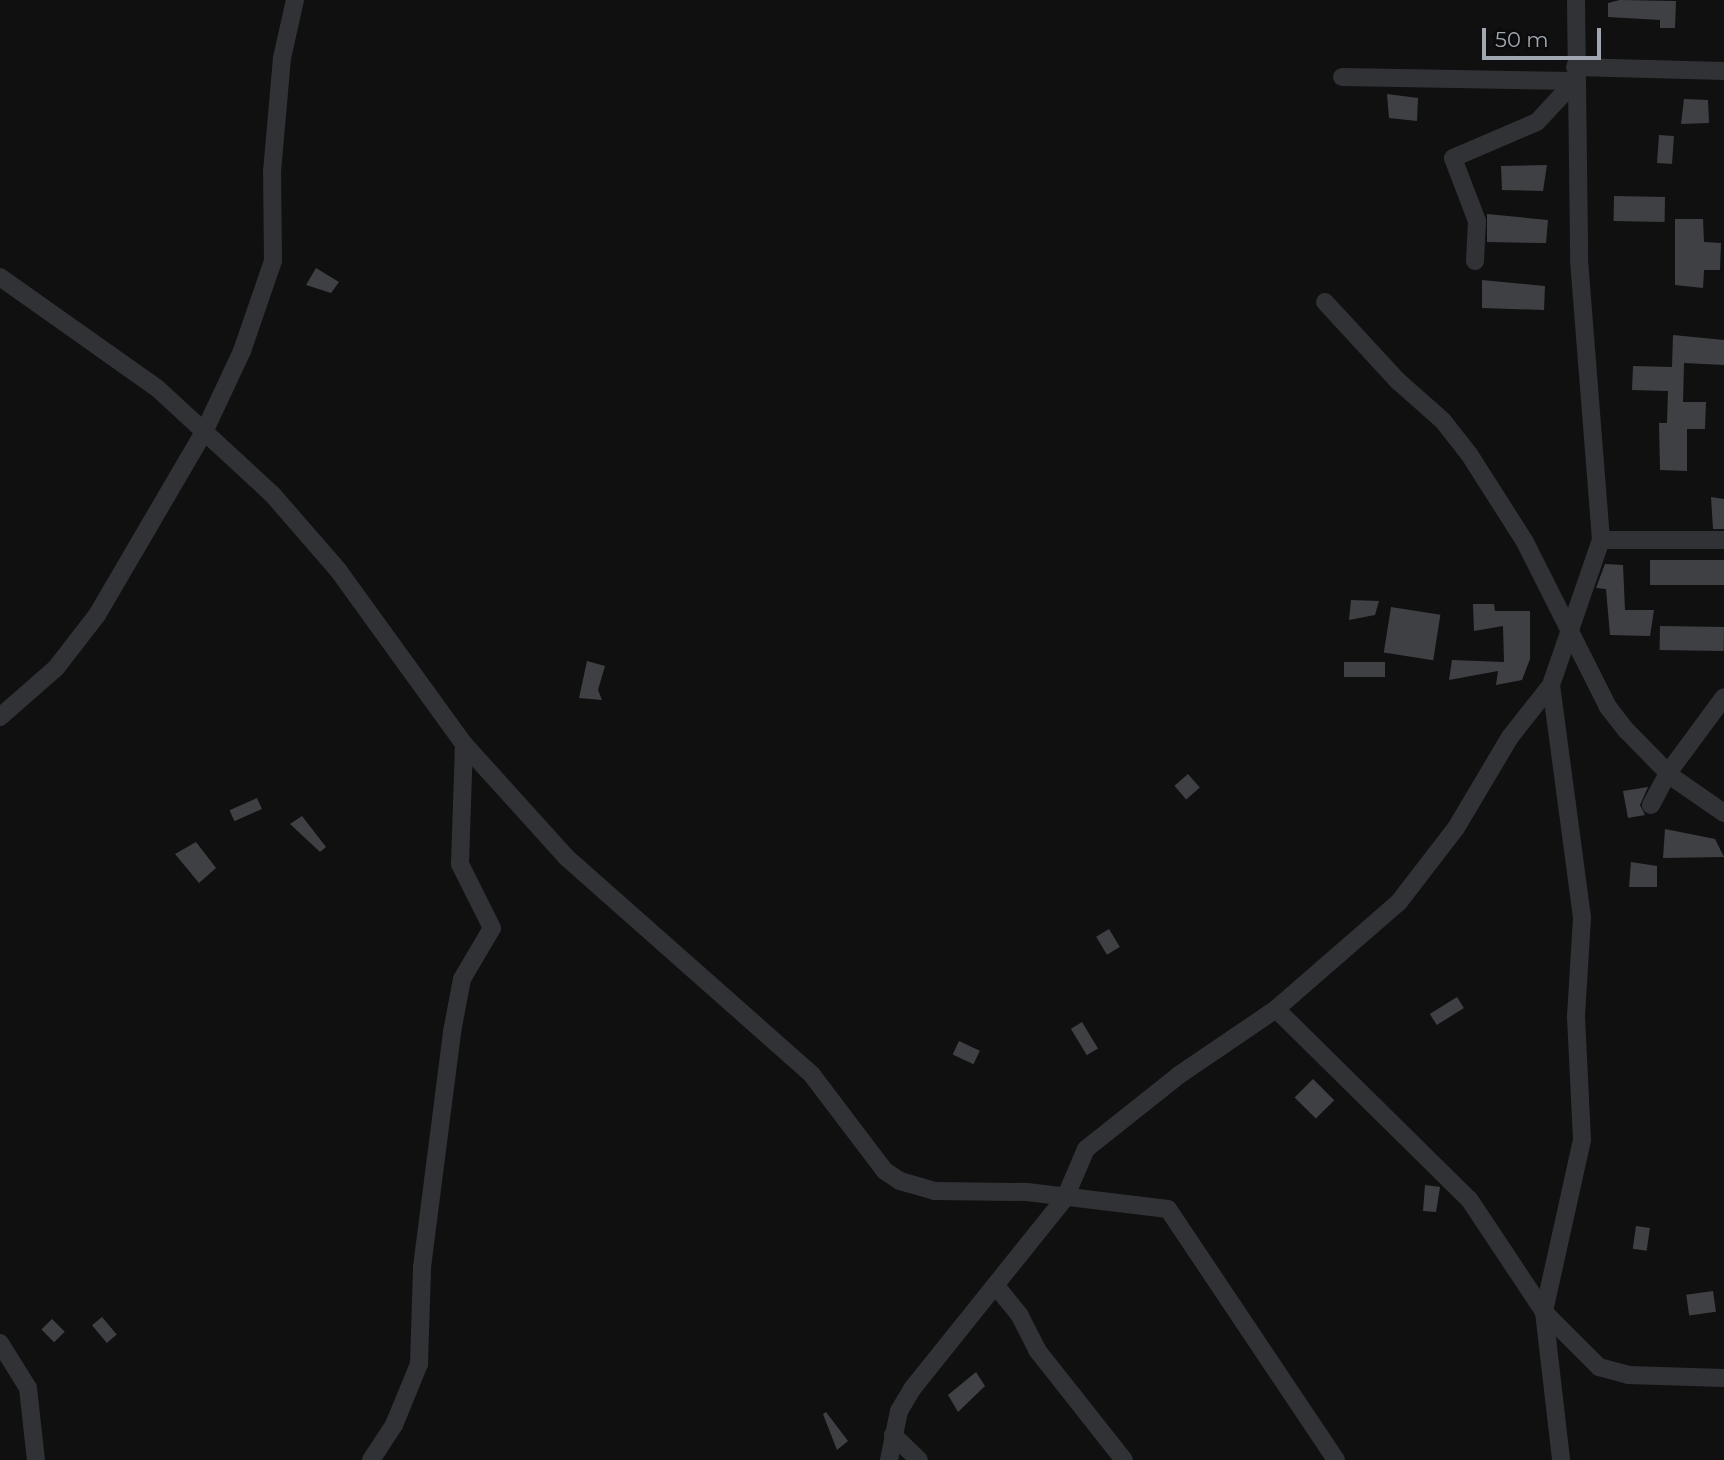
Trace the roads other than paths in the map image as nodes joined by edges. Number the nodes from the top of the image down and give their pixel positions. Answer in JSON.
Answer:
{"nodes":[{"id":1,"x":295,"y":0,"type":"edge"},
{"id":2,"x":1576,"y":0,"type":"edge"},
{"id":3,"x":1724,"y":71,"type":"edge"},
{"id":4,"x":1575,"y":74,"type":"junction"},
{"id":5,"x":1342,"y":77,"type":"dead end"},
{"id":6,"x":1475,"y":261,"type":"dead end"},
{"id":7,"x":0,"y":277,"type":"edge"},
{"id":8,"x":1325,"y":302,"type":"dead end"},
{"id":9,"x":205,"y":430,"type":"junction"},
{"id":10,"x":1601,"y":540,"type":"junction"},
{"id":11,"x":1724,"y":540,"type":"edge"},
{"id":12,"x":1570,"y":626,"type":"junction"},
{"id":13,"x":1551,"y":685,"type":"junction"},
{"id":14,"x":1724,"y":697,"type":"edge"},
{"id":15,"x":0,"y":717,"type":"edge"},
{"id":16,"x":464,"y":744,"type":"junction"},
{"id":17,"x":1668,"y":773,"type":"junction"},
{"id":18,"x":1651,"y":805,"type":"dead end"},
{"id":19,"x":1724,"y":813,"type":"edge"},
{"id":20,"x":1276,"y":1009,"type":"junction"},
{"id":21,"x":1066,"y":1198,"type":"junction"},
{"id":22,"x":996,"y":1286,"type":"junction"},
{"id":23,"x":1544,"y":1312,"type":"junction"},
{"id":24,"x":0,"y":1343,"type":"edge"},
{"id":25,"x":1724,"y":1378,"type":"edge"},
{"id":26,"x":893,"y":1435,"type":"junction"},
{"id":27,"x":36,"y":1460,"type":"edge"},
{"id":28,"x":371,"y":1460,"type":"edge"},
{"id":29,"x":890,"y":1460,"type":"edge"},
{"id":30,"x":919,"y":1460,"type":"edge"},
{"id":31,"x":1124,"y":1460,"type":"edge"},
{"id":32,"x":1336,"y":1460,"type":"edge"},
{"id":33,"x":1561,"y":1460,"type":"edge"}],
"edges":[{"from":1,"to":9,"type":"street"},
{"from":2,"to":4,"type":"street"},
{"from":3,"to":4,"type":"street"},
{"from":4,"to":5,"type":"street"},
{"from":4,"to":6,"type":"street"},
{"from":4,"to":10,"type":"street"},
{"from":7,"to":9,"type":"street"},
{"from":8,"to":12,"type":"street"},
{"from":9,"to":15,"type":"street"},
{"from":9,"to":16,"type":"street"},
{"from":10,"to":11,"type":"street"},
{"from":10,"to":12,"type":"street"},
{"from":12,"to":13,"type":"street"},
{"from":12,"to":17,"type":"street"},
{"from":13,"to":20,"type":"street"},
{"from":13,"to":23,"type":"street"},
{"from":14,"to":17,"type":"street"},
{"from":16,"to":21,"type":"street"},
{"from":16,"to":28,"type":"street"},
{"from":17,"to":18,"type":"street"},
{"from":17,"to":19,"type":"street"},
{"from":20,"to":21,"type":"street"},
{"from":20,"to":23,"type":"street"},
{"from":21,"to":22,"type":"street"},
{"from":21,"to":32,"type":"street"},
{"from":22,"to":26,"type":"street"},
{"from":22,"to":31,"type":"street"},
{"from":23,"to":25,"type":"street"},
{"from":23,"to":33,"type":"street"},
{"from":24,"to":27,"type":"street"},
{"from":26,"to":29,"type":"street"},
{"from":26,"to":30,"type":"street"}]}
